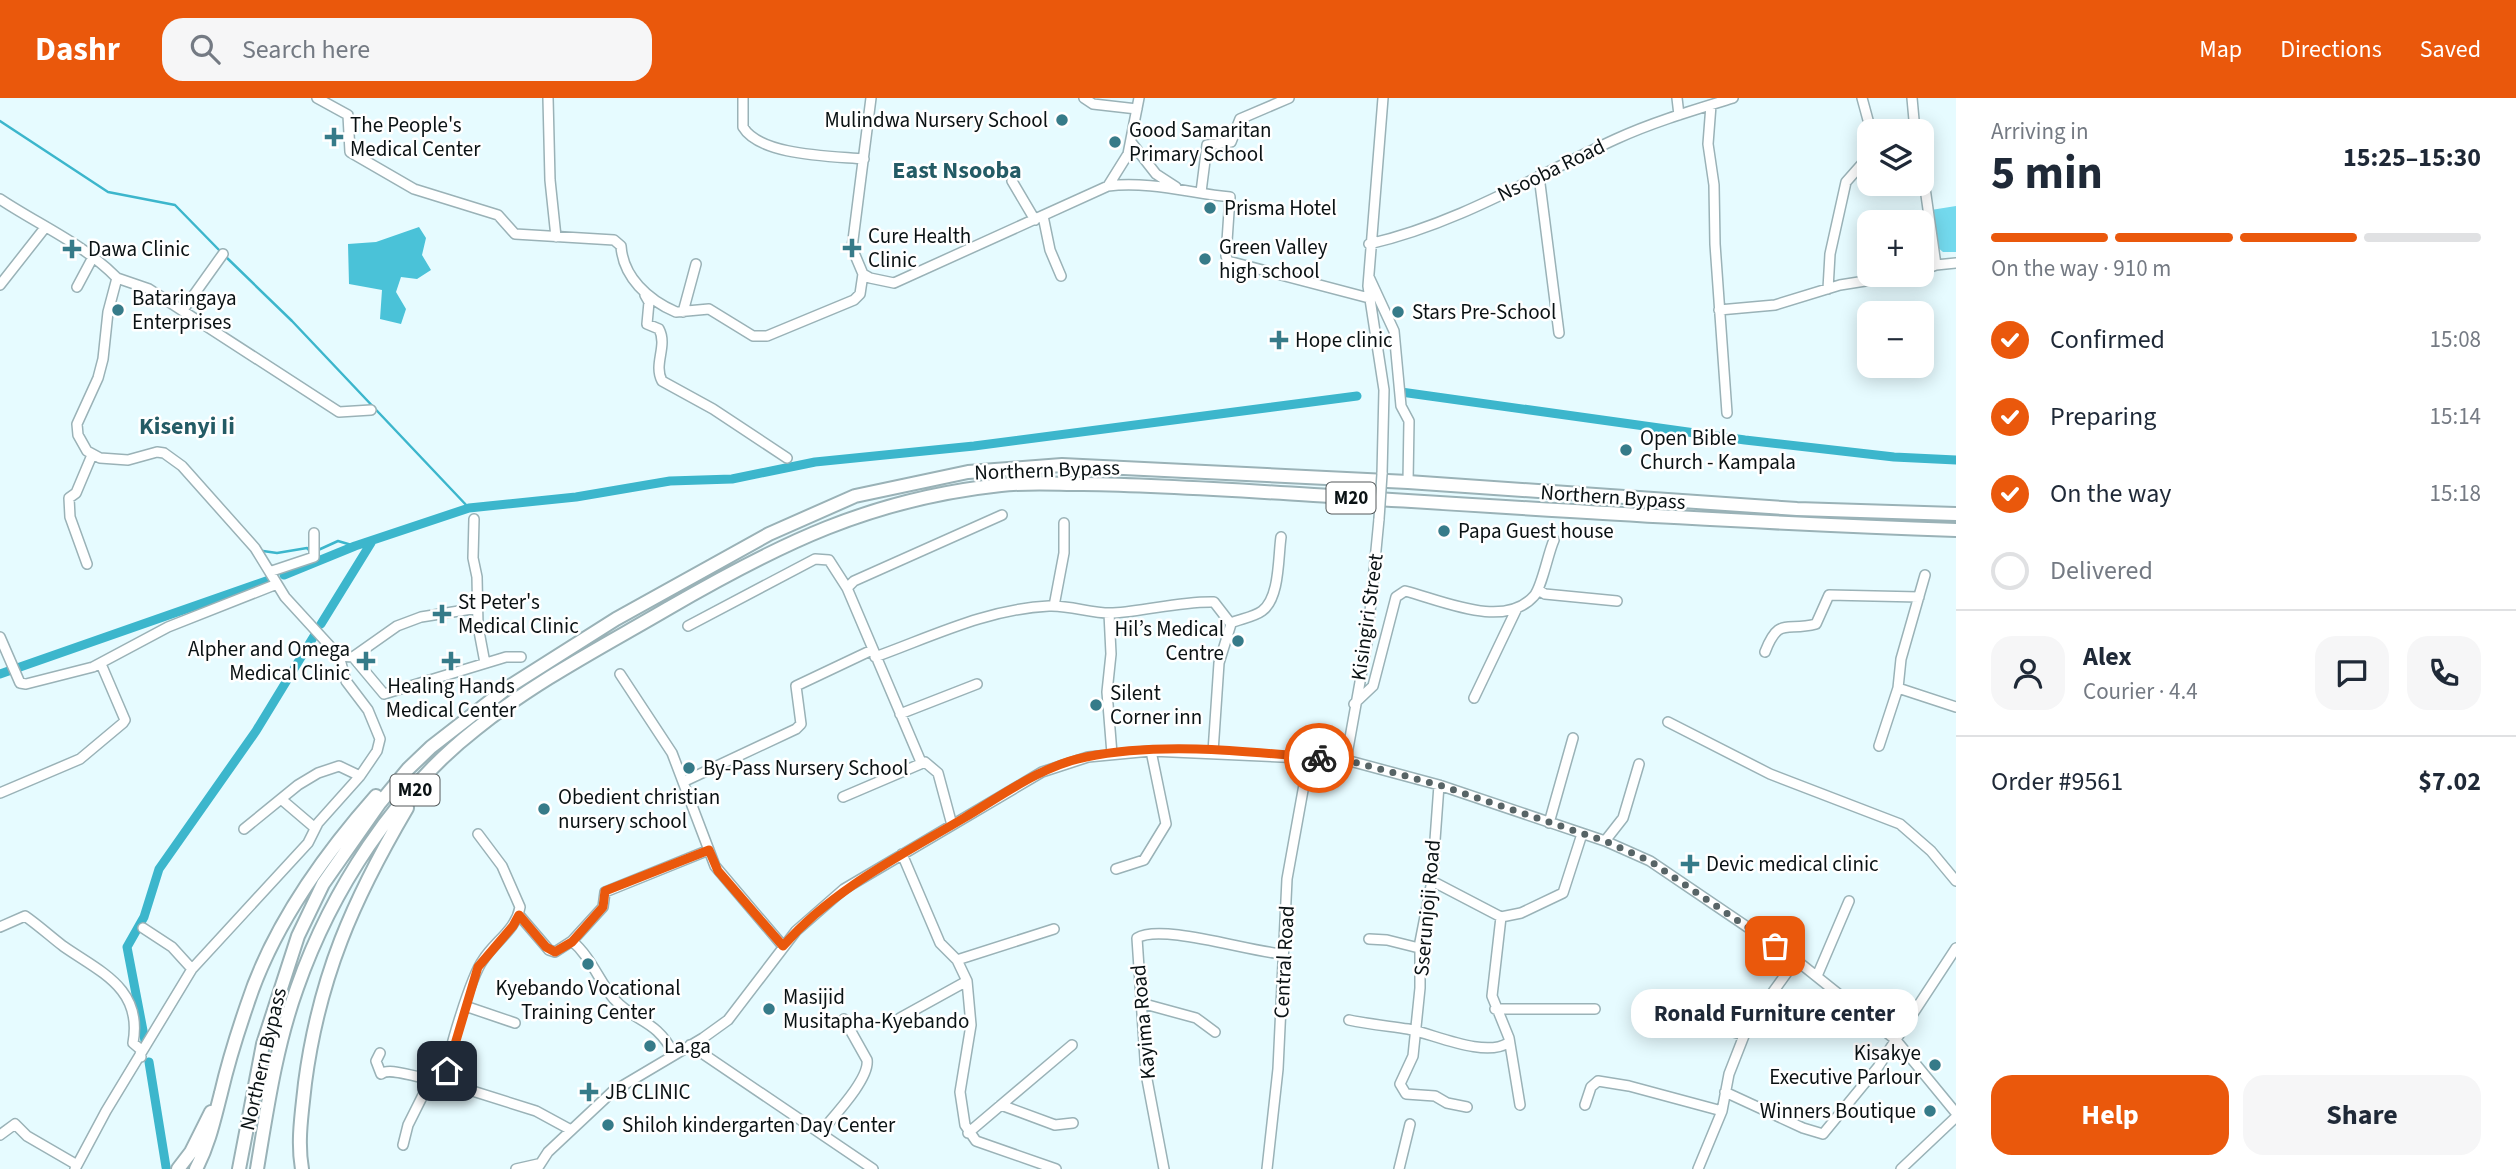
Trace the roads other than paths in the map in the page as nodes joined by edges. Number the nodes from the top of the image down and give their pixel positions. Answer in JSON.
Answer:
{"nodes":[{"id":1,"x":317,"y":98,"type":"edge"},
{"id":2,"x":548,"y":98,"type":"edge"},
{"id":3,"x":743,"y":98,"type":"edge"},
{"id":4,"x":871,"y":98,"type":"edge"},
{"id":5,"x":1084,"y":98,"type":"edge"},
{"id":6,"x":1139,"y":98,"type":"edge"},
{"id":7,"x":1289,"y":98,"type":"edge"},
{"id":8,"x":1383,"y":98,"type":"edge"},
{"id":9,"x":1677,"y":98,"type":"edge"},
{"id":10,"x":1733,"y":98,"type":"edge"},
{"id":11,"x":1862,"y":98,"type":"edge"},
{"id":12,"x":1912,"y":98,"type":"edge"},
{"id":13,"x":1711,"y":104,"type":"junction"},
{"id":14,"x":1138,"y":109,"type":"junction"},
{"id":15,"x":1679,"y":115,"type":"junction"},
{"id":16,"x":1868,"y":119,"type":"edge"},
{"id":17,"x":1914,"y":119,"type":"edge"},
{"id":18,"x":1131,"y":142,"type":"junction"},
{"id":19,"x":864,"y":159,"type":"junction"},
{"id":20,"x":1857,"y":169,"type":"edge"},
{"id":21,"x":1539,"y":176,"type":"junction"},
{"id":22,"x":1012,"y":181,"type":"dead end"},
{"id":23,"x":1108,"y":186,"type":"junction"},
{"id":24,"x":1177,"y":188,"type":"junction"},
{"id":25,"x":1201,"y":192,"type":"junction"},
{"id":26,"x":1926,"y":196,"type":"edge"},
{"id":27,"x":0,"y":199,"type":"edge"},
{"id":28,"x":1039,"y":218,"type":"junction"},
{"id":29,"x":44,"y":229,"type":"junction"},
{"id":30,"x":556,"y":237,"type":"junction"},
{"id":31,"x":1369,"y":244,"type":"junction"},
{"id":32,"x":223,"y":254,"type":"dead end"},
{"id":33,"x":93,"y":257,"type":"junction"},
{"id":34,"x":1956,"y":262,"type":"edge"},
{"id":35,"x":696,"y":264,"type":"dead end"},
{"id":36,"x":1936,"y":265,"type":"joint"},
{"id":37,"x":863,"y":274,"type":"junction"},
{"id":38,"x":1061,"y":276,"type":"dead end"},
{"id":39,"x":1368,"y":276,"type":"junction"},
{"id":40,"x":117,"y":278,"type":"junction"},
{"id":41,"x":634,"y":282,"type":"junction"},
{"id":42,"x":1857,"y":284,"type":"edge"},
{"id":43,"x":0,"y":285,"type":"edge"},
{"id":44,"x":77,"y":288,"type":"dead end"},
{"id":45,"x":1828,"y":289,"type":"junction"},
{"id":46,"x":1369,"y":298,"type":"junction"},
{"id":47,"x":183,"y":310,"type":"junction"},
{"id":48,"x":1719,"y":310,"type":"junction"},
{"id":49,"x":683,"y":312,"type":"junction"},
{"id":50,"x":1559,"y":333,"type":"dead end"},
{"id":51,"x":371,"y":410,"type":"dead end"},
{"id":52,"x":1727,"y":413,"type":"dead end"},
{"id":53,"x":92,"y":455,"type":"junction"},
{"id":54,"x":788,"y":458,"type":"dead end"},
{"id":55,"x":1408,"y":482,"type":"junction"},
{"id":56,"x":1956,"y":514,"type":"edge"},
{"id":57,"x":1002,"y":515,"type":"dead end"},
{"id":58,"x":474,"y":519,"type":"dead end"},
{"id":59,"x":1064,"y":523,"type":"dead end"},
{"id":60,"x":1956,"y":530,"type":"edge"},
{"id":61,"x":314,"y":533,"type":"dead end"},
{"id":62,"x":1281,"y":537,"type":"dead end"},
{"id":63,"x":1554,"y":540,"type":"dead end"},
{"id":64,"x":86,"y":564,"type":"dead end"},
{"id":65,"x":272,"y":571,"type":"junction"},
{"id":66,"x":1925,"y":575,"type":"dead end"},
{"id":67,"x":277,"y":584,"type":"junction"},
{"id":68,"x":847,"y":588,"type":"junction"},
{"id":69,"x":1538,"y":590,"type":"junction"},
{"id":70,"x":1919,"y":597,"type":"junction"},
{"id":71,"x":1617,"y":601,"type":"dead end"},
{"id":72,"x":1054,"y":606,"type":"junction"},
{"id":73,"x":478,"y":608,"type":"junction"},
{"id":74,"x":1517,"y":608,"type":"junction"},
{"id":75,"x":1109,"y":613,"type":"junction"},
{"id":76,"x":1231,"y":623,"type":"junction"},
{"id":77,"x":688,"y":625,"type":"dead end"},
{"id":78,"x":0,"y":637,"type":"edge"},
{"id":79,"x":1765,"y":652,"type":"dead end"},
{"id":80,"x":874,"y":653,"type":"junction"},
{"id":81,"x":340,"y":656,"type":"junction"},
{"id":82,"x":353,"y":657,"type":"junction"},
{"id":83,"x":521,"y":657,"type":"dead end"},
{"id":84,"x":101,"y":663,"type":"junction"},
{"id":85,"x":485,"y":663,"type":"junction"},
{"id":86,"x":620,"y":674,"type":"dead end"},
{"id":87,"x":977,"y":684,"type":"dead end"},
{"id":88,"x":1898,"y":688,"type":"junction"},
{"id":89,"x":1474,"y":698,"type":"dead end"},
{"id":90,"x":1354,"y":704,"type":"junction"},
{"id":91,"x":1956,"y":707,"type":"edge"},
{"id":92,"x":900,"y":714,"type":"junction"},
{"id":93,"x":1668,"y":722,"type":"dead end"},
{"id":94,"x":1573,"y":738,"type":"dead end"},
{"id":95,"x":1879,"y":746,"type":"dead end"},
{"id":96,"x":1151,"y":751,"type":"junction"},
{"id":97,"x":1213,"y":752,"type":"junction"},
{"id":98,"x":1112,"y":754,"type":"junction"},
{"id":99,"x":1309,"y":757,"type":"junction"},
{"id":100,"x":1346,"y":760,"type":"junction"},
{"id":101,"x":921,"y":762,"type":"junction"},
{"id":102,"x":1639,"y":764,"type":"dead end"},
{"id":103,"x":408,"y":769,"type":"junction"},
{"id":104,"x":360,"y":776,"type":"junction"},
{"id":105,"x":423,"y":781,"type":"junction"},
{"id":106,"x":685,"y":782,"type":"junction"},
{"id":107,"x":1439,"y":785,"type":"junction"},
{"id":108,"x":0,"y":793,"type":"edge"},
{"id":109,"x":843,"y":797,"type":"dead end"},
{"id":110,"x":281,"y":799,"type":"junction"},
{"id":111,"x":1549,"y":823,"type":"junction"},
{"id":112,"x":952,"y":825,"type":"junction"},
{"id":113,"x":244,"y":829,"type":"dead end"},
{"id":114,"x":313,"y":830,"type":"junction"},
{"id":115,"x":478,"y":834,"type":"dead end"},
{"id":116,"x":1582,"y":834,"type":"junction"},
{"id":117,"x":1605,"y":841,"type":"junction"},
{"id":118,"x":709,"y":850,"type":"junction"},
{"id":119,"x":902,"y":854,"type":"junction"},
{"id":120,"x":1116,"y":869,"type":"dead end"},
{"id":121,"x":1432,"y":881,"type":"junction"},
{"id":122,"x":1956,"y":881,"type":"edge"},
{"id":123,"x":1849,"y":901,"type":"dead end"},
{"id":124,"x":519,"y":915,"type":"junction"},
{"id":125,"x":1501,"y":916,"type":"junction"},
{"id":126,"x":0,"y":927,"type":"edge"},
{"id":127,"x":143,"y":928,"type":"dead end"},
{"id":128,"x":1054,"y":929,"type":"dead end"},
{"id":129,"x":1369,"y":939,"type":"dead end"},
{"id":130,"x":572,"y":942,"type":"junction"},
{"id":131,"x":783,"y":946,"type":"junction"},
{"id":132,"x":1419,"y":948,"type":"junction"},
{"id":133,"x":1956,"y":948,"type":"edge"},
{"id":134,"x":1283,"y":954,"type":"junction"},
{"id":135,"x":957,"y":960,"type":"junction"},
{"id":136,"x":1796,"y":960,"type":"junction"},
{"id":137,"x":192,"y":969,"type":"junction"},
{"id":138,"x":1817,"y":976,"type":"junction"},
{"id":139,"x":967,"y":981,"type":"junction"},
{"id":140,"x":1142,"y":1003,"type":"junction"},
{"id":141,"x":465,"y":1006,"type":"junction"},
{"id":142,"x":1495,"y":1009,"type":"junction"},
{"id":143,"x":1595,"y":1009,"type":"dead end"},
{"id":144,"x":1679,"y":1017,"type":"dead end"},
{"id":145,"x":844,"y":1018,"type":"dead end"},
{"id":146,"x":900,"y":1018,"type":"dead end"},
{"id":147,"x":1349,"y":1020,"type":"dead end"},
{"id":148,"x":515,"y":1023,"type":"dead end"},
{"id":149,"x":1416,"y":1031,"type":"junction"},
{"id":150,"x":1215,"y":1032,"type":"dead end"},
{"id":151,"x":1744,"y":1035,"type":"junction"},
{"id":152,"x":1896,"y":1041,"type":"junction"},
{"id":153,"x":1508,"y":1043,"type":"junction"},
{"id":154,"x":690,"y":1045,"type":"junction"},
{"id":155,"x":1072,"y":1045,"type":"dead end"},
{"id":156,"x":380,"y":1054,"type":"dead end"},
{"id":157,"x":674,"y":1054,"type":"junction"},
{"id":158,"x":141,"y":1057,"type":"junction"},
{"id":159,"x":449,"y":1079,"type":"junction"},
{"id":160,"x":430,"y":1081,"type":"junction"},
{"id":161,"x":1726,"y":1091,"type":"junction"},
{"id":162,"x":220,"y":1093,"type":"junction"},
{"id":163,"x":1001,"y":1105,"type":"junction"},
{"id":164,"x":1520,"y":1105,"type":"dead end"},
{"id":165,"x":1585,"y":1105,"type":"dead end"},
{"id":166,"x":1467,"y":1107,"type":"dead end"},
{"id":167,"x":1722,"y":1111,"type":"junction"},
{"id":168,"x":1956,"y":1115,"type":"edge"},
{"id":169,"x":1073,"y":1123,"type":"dead end"},
{"id":170,"x":1410,"y":1124,"type":"dead end"},
{"id":171,"x":571,"y":1130,"type":"junction"},
{"id":172,"x":820,"y":1133,"type":"junction"},
{"id":173,"x":968,"y":1133,"type":"junction"},
{"id":174,"x":0,"y":1135,"type":"edge"},
{"id":175,"x":403,"y":1145,"type":"dead end"},
{"id":176,"x":1018,"y":1155,"type":"junction"},
{"id":177,"x":538,"y":1166,"type":"edge"},
{"id":178,"x":76,"y":1167,"type":"edge"},
{"id":179,"x":239,"y":1168,"type":"edge"},
{"id":180,"x":257,"y":1168,"type":"edge"},
{"id":181,"x":178,"y":1169,"type":"edge"},
{"id":182,"x":196,"y":1169,"type":"edge"},
{"id":183,"x":302,"y":1169,"type":"edge"},
{"id":184,"x":516,"y":1169,"type":"edge"},
{"id":185,"x":873,"y":1169,"type":"edge"},
{"id":186,"x":1020,"y":1169,"type":"edge"},
{"id":187,"x":1056,"y":1169,"type":"edge"},
{"id":188,"x":1164,"y":1169,"type":"edge"},
{"id":189,"x":1267,"y":1169,"type":"edge"},
{"id":190,"x":1399,"y":1169,"type":"edge"},
{"id":191,"x":1698,"y":1169,"type":"edge"},
{"id":192,"x":1901,"y":1169,"type":"edge"}],
"edges":[{"from":1,"to":30,"type":"street"},
{"from":2,"to":30,"type":"street"},
{"from":3,"to":19,"type":"street"},
{"from":4,"to":19,"type":"street"},
{"from":5,"to":14,"type":"street"},
{"from":6,"to":14,"type":"street"},
{"from":7,"to":25,"type":"street"},
{"from":8,"to":31,"type":"street","name":"Kisingiri Street"},
{"from":9,"to":15,"type":"street"},
{"from":10,"to":13,"type":"street","name":"Nsooba Road"},
{"from":11,"to":16,"type":"street"},
{"from":12,"to":17,"type":"street"},
{"from":13,"to":15,"type":"street","name":"Nsooba Road"},
{"from":13,"to":48,"type":"street"},
{"from":14,"to":18,"type":"street"},
{"from":15,"to":21,"type":"street","name":"Nsooba Road"},
{"from":18,"to":23,"type":"street"},
{"from":18,"to":24,"type":"street"},
{"from":19,"to":37,"type":"street"},
{"from":20,"to":45,"type":"street"},
{"from":21,"to":31,"type":"street","name":"Nsooba Road"},
{"from":21,"to":50,"type":"street"},
{"from":22,"to":28,"type":"street"},
{"from":23,"to":24,"type":"street"},
{"from":23,"to":28,"type":"street"},
{"from":24,"to":25,"type":"street"},
{"from":25,"to":46,"type":"street"},
{"from":26,"to":36,"type":"street"},
{"from":27,"to":29,"type":"street"},
{"from":28,"to":37,"type":"street"},
{"from":28,"to":38,"type":"street"},
{"from":29,"to":33,"type":"street"},
{"from":29,"to":43,"type":"street"},
{"from":30,"to":41,"type":"street"},
{"from":31,"to":39,"type":"street","name":"Kisingiri Street"},
{"from":32,"to":47,"type":"street"},
{"from":33,"to":40,"type":"street"},
{"from":33,"to":44,"type":"street"},
{"from":34,"to":36,"type":"street"},
{"from":35,"to":49,"type":"street"},
{"from":37,"to":49,"type":"street"},
{"from":39,"to":46,"type":"street","name":"Kisingiri Street"},
{"from":39,"to":55,"type":"street"},
{"from":40,"to":47,"type":"street"},
{"from":40,"to":53,"type":"street"},
{"from":41,"to":49,"type":"street"},
{"from":41,"to":54,"type":"street"},
{"from":42,"to":45,"type":"street"},
{"from":45,"to":48,"type":"street"},
{"from":46,"to":90,"type":"street","name":"Kisingiri Street","bridge":true},
{"from":47,"to":51,"type":"street"},
{"from":48,"to":52,"type":"street"},
{"from":53,"to":64,"type":"street"},
{"from":53,"to":65,"type":"street"},
{"from":55,"to":56,"type":"highway","name":"Northern Bypass","number":"M20"},
{"from":55,"to":103,"type":"highway","name":"Northern Bypass","number":"M20"},
{"from":57,"to":68,"type":"street"},
{"from":58,"to":73,"type":"street"},
{"from":59,"to":72,"type":"street"},
{"from":60,"to":105,"type":"highway","name":"Northern Bypass","number":"M20"},
{"from":61,"to":65,"type":"street"},
{"from":62,"to":76,"type":"street"},
{"from":63,"to":69,"type":"street"},
{"from":65,"to":67,"type":"street"},
{"from":66,"to":70,"type":"street"},
{"from":67,"to":81,"type":"street"},
{"from":67,"to":84,"type":"street"},
{"from":68,"to":77,"type":"street"},
{"from":68,"to":80,"type":"street"},
{"from":69,"to":71,"type":"street"},
{"from":69,"to":74,"type":"street"},
{"from":70,"to":79,"type":"street"},
{"from":70,"to":88,"type":"street"},
{"from":72,"to":75,"type":"street"},
{"from":72,"to":80,"type":"street"},
{"from":73,"to":82,"type":"street"},
{"from":73,"to":85,"type":"street"},
{"from":74,"to":89,"type":"street"},
{"from":74,"to":90,"type":"street"},
{"from":75,"to":76,"type":"street"},
{"from":75,"to":98,"type":"street"},
{"from":76,"to":97,"type":"street"},
{"from":78,"to":84,"type":"street"},
{"from":80,"to":92,"type":"street"},
{"from":80,"to":106,"type":"street"},
{"from":81,"to":82,"type":"street"},
{"from":81,"to":104,"type":"street"},
{"from":82,"to":85,"type":"street"},
{"from":83,"to":85,"type":"street"},
{"from":84,"to":108,"type":"street"},
{"from":86,"to":106,"type":"street"},
{"from":87,"to":92,"type":"street"},
{"from":88,"to":91,"type":"street"},
{"from":88,"to":95,"type":"street"},
{"from":90,"to":100,"type":"street","name":"Kisingiri Street"},
{"from":92,"to":101,"type":"street"},
{"from":93,"to":122,"type":"street"},
{"from":94,"to":111,"type":"street"},
{"from":96,"to":97,"type":"street"},
{"from":96,"to":98,"type":"street"},
{"from":96,"to":120,"type":"street"},
{"from":97,"to":99,"type":"street"},
{"from":98,"to":112,"type":"street"},
{"from":99,"to":100,"type":"street"},
{"from":99,"to":134,"type":"street","name":"Central Road"},
{"from":100,"to":107,"type":"street"},
{"from":101,"to":109,"type":"street"},
{"from":101,"to":112,"type":"street"},
{"from":102,"to":117,"type":"street"},
{"from":103,"to":162,"type":"highway"},
{"from":103,"to":179,"type":"highway","name":"Northern Bypass","number":"M20"},
{"from":104,"to":110,"type":"street"},
{"from":104,"to":114,"type":"street"},
{"from":105,"to":180,"type":"highway","name":"Northern Bypass","number":"M20"},
{"from":105,"to":183,"type":"highway"},
{"from":106,"to":118,"type":"street"},
{"from":107,"to":111,"type":"street"},
{"from":107,"to":121,"type":"street","name":"Sserunjoji Road"},
{"from":110,"to":113,"type":"street"},
{"from":110,"to":114,"type":"street"},
{"from":111,"to":116,"type":"street"},
{"from":112,"to":119,"type":"street"},
{"from":114,"to":137,"type":"street"},
{"from":115,"to":124,"type":"street"},
{"from":116,"to":117,"type":"street"},
{"from":116,"to":125,"type":"street"},
{"from":117,"to":136,"type":"street"},
{"from":118,"to":130,"type":"street"},
{"from":118,"to":131,"type":"street"},
{"from":119,"to":131,"type":"street"},
{"from":119,"to":135,"type":"street"},
{"from":121,"to":125,"type":"street"},
{"from":121,"to":132,"type":"street","name":"Sserunjoji Road"},
{"from":123,"to":138,"type":"street"},
{"from":124,"to":130,"type":"street"},
{"from":124,"to":141,"type":"street"},
{"from":125,"to":142,"type":"street"},
{"from":126,"to":158,"type":"street"},
{"from":127,"to":137,"type":"street"},
{"from":128,"to":135,"type":"street"},
{"from":129,"to":132,"type":"street"},
{"from":130,"to":157,"type":"street"},
{"from":131,"to":154,"type":"street"},
{"from":132,"to":149,"type":"street","name":"Sserunjoji Road"},
{"from":133,"to":152,"type":"street"},
{"from":134,"to":140,"type":"street","name":"Kayima Road"},
{"from":134,"to":189,"type":"street","name":"Central Road"},
{"from":135,"to":139,"type":"street"},
{"from":136,"to":138,"type":"street"},
{"from":136,"to":151,"type":"street"},
{"from":137,"to":158,"type":"street"},
{"from":138,"to":152,"type":"street"},
{"from":139,"to":146,"type":"street"},
{"from":139,"to":173,"type":"street"},
{"from":140,"to":150,"type":"street"},
{"from":140,"to":188,"type":"street","name":"Kayima Road"},
{"from":141,"to":148,"type":"street"},
{"from":141,"to":159,"type":"street"},
{"from":142,"to":143,"type":"street"},
{"from":142,"to":153,"type":"street"},
{"from":144,"to":151,"type":"street"},
{"from":145,"to":172,"type":"street"},
{"from":147,"to":149,"type":"street"},
{"from":149,"to":153,"type":"street"},
{"from":149,"to":166,"type":"street","name":"Sserunjoji Road"},
{"from":151,"to":161,"type":"street"},
{"from":152,"to":161,"type":"street"},
{"from":152,"to":168,"type":"street"},
{"from":153,"to":164,"type":"street"},
{"from":154,"to":157,"type":"street"},
{"from":154,"to":172,"type":"street"},
{"from":155,"to":163,"type":"street"},
{"from":156,"to":160,"type":"street"},
{"from":157,"to":171,"type":"street"},
{"from":158,"to":178,"type":"street"},
{"from":159,"to":160,"type":"street"},
{"from":159,"to":171,"type":"street"},
{"from":160,"to":175,"type":"street"},
{"from":161,"to":167,"type":"street"},
{"from":162,"to":181,"type":"highway"},
{"from":162,"to":182,"type":"highway"},
{"from":163,"to":169,"type":"street"},
{"from":163,"to":173,"type":"street"},
{"from":165,"to":167,"type":"street"},
{"from":167,"to":191,"type":"street"},
{"from":168,"to":192,"type":"street"},
{"from":170,"to":190,"type":"street"},
{"from":171,"to":177,"type":"street"},
{"from":172,"to":185,"type":"street"},
{"from":173,"to":176,"type":"street"},
{"from":174,"to":178,"type":"street"},
{"from":176,"to":186,"type":"street"},
{"from":176,"to":187,"type":"street"},
{"from":177,"to":184,"type":"street"}]}
